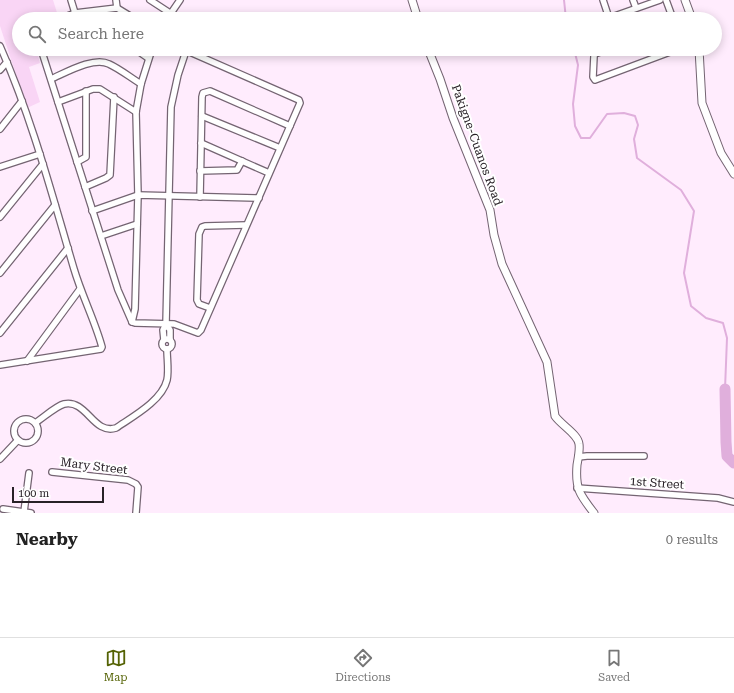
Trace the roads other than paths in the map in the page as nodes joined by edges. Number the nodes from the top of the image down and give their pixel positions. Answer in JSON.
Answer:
{"nodes":[{"id":1,"x":71,"y":0,"type":"edge"},
{"id":2,"x":116,"y":0,"type":"edge"},
{"id":3,"x":150,"y":0,"type":"edge"},
{"id":4,"x":180,"y":0,"type":"edge"},
{"id":5,"x":412,"y":0,"type":"edge"},
{"id":6,"x":604,"y":0,"type":"edge"},
{"id":7,"x":633,"y":0,"type":"edge"},
{"id":8,"x":660,"y":0,"type":"edge"},
{"id":9,"x":666,"y":0,"type":"edge"},
{"id":10,"x":685,"y":0,"type":"edge"},
{"id":11,"x":117,"y":8,"type":"junction"},
{"id":12,"x":636,"y":8,"type":"junction"},
{"id":13,"x":75,"y":12,"type":"edge"},
{"id":14,"x":83,"y":12,"type":"edge"},
{"id":15,"x":124,"y":12,"type":"edge"},
{"id":16,"x":168,"y":12,"type":"edge"},
{"id":17,"x":171,"y":12,"type":"edge"},
{"id":18,"x":416,"y":12,"type":"edge"},
{"id":19,"x":606,"y":12,"type":"edge"},
{"id":20,"x":624,"y":12,"type":"edge"},
{"id":21,"x":670,"y":12,"type":"edge"},
{"id":22,"x":689,"y":12,"type":"edge"},
{"id":23,"x":0,"y":46,"type":"edge"},
{"id":24,"x":43,"y":56,"type":"edge"},
{"id":25,"x":145,"y":56,"type":"edge"},
{"id":26,"x":183,"y":56,"type":"edge"},
{"id":27,"x":199,"y":56,"type":"edge"},
{"id":28,"x":431,"y":56,"type":"edge"},
{"id":29,"x":594,"y":56,"type":"edge"},
{"id":30,"x":659,"y":56,"type":"edge"},
{"id":31,"x":699,"y":56,"type":"edge"},
{"id":32,"x":148,"y":58,"type":"joint"},
{"id":33,"x":7,"y":62,"type":"junction"},
{"id":34,"x":0,"y":70,"type":"edge"},
{"id":35,"x":51,"y":79,"type":"junction"},
{"id":36,"x":141,"y":84,"type":"junction"},
{"id":37,"x":86,"y":91,"type":"junction"},
{"id":38,"x":114,"y":97,"type":"junction"},
{"id":39,"x":22,"y":101,"type":"junction"},
{"id":40,"x":58,"y":102,"type":"junction"},
{"id":41,"x":136,"y":112,"type":"junction"},
{"id":42,"x":202,"y":116,"type":"junction"},
{"id":43,"x":290,"y":126,"type":"junction"},
{"id":44,"x":0,"y":129,"type":"edge"},
{"id":45,"x":201,"y":143,"type":"junction"},
{"id":46,"x":280,"y":148,"type":"junction"},
{"id":47,"x":40,"y":154,"type":"junction"},
{"id":48,"x":242,"y":161,"type":"junction"},
{"id":49,"x":77,"y":162,"type":"junction"},
{"id":50,"x":43,"y":164,"type":"junction"},
{"id":51,"x":0,"y":167,"type":"edge"},
{"id":52,"x":200,"y":171,"type":"junction"},
{"id":53,"x":269,"y":173,"type":"junction"},
{"id":54,"x":734,"y":174,"type":"edge"},
{"id":55,"x":85,"y":187,"type":"junction"},
{"id":56,"x":138,"y":196,"type":"junction"},
{"id":57,"x":170,"y":196,"type":"junction"},
{"id":58,"x":200,"y":197,"type":"junction"},
{"id":59,"x":258,"y":198,"type":"junction"},
{"id":60,"x":54,"y":205,"type":"junction"},
{"id":61,"x":92,"y":211,"type":"junction"},
{"id":62,"x":0,"y":217,"type":"edge"},
{"id":63,"x":137,"y":224,"type":"junction"},
{"id":64,"x":246,"y":225,"type":"junction"},
{"id":65,"x":102,"y":236,"type":"junction"},
{"id":66,"x":68,"y":248,"type":"junction"},
{"id":67,"x":0,"y":273,"type":"edge"},
{"id":68,"x":80,"y":289,"type":"junction"},
{"id":69,"x":210,"y":308,"type":"junction"},
{"id":70,"x":132,"y":322,"type":"junction"},
{"id":71,"x":166,"y":324,"type":"junction"},
{"id":72,"x":0,"y":333,"type":"edge"},
{"id":73,"x":27,"y":361,"type":"junction"},
{"id":74,"x":0,"y":365,"type":"edge"},
{"id":75,"x":35,"y":423,"type":"junction"},
{"id":76,"x":18,"y":440,"type":"junction"},
{"id":77,"x":644,"y":456,"type":"dead end"},
{"id":78,"x":578,"y":458,"type":"junction"},
{"id":79,"x":0,"y":459,"type":"edge"},
{"id":80,"x":52,"y":472,"type":"dead end"},
{"id":81,"x":29,"y":473,"type":"dead end"},
{"id":82,"x":577,"y":488,"type":"junction"},
{"id":83,"x":734,"y":502,"type":"edge"},
{"id":84,"x":3,"y":509,"type":"dead end"},
{"id":85,"x":24,"y":512,"type":"edge"},
{"id":86,"x":31,"y":513,"type":"edge"},
{"id":87,"x":136,"y":513,"type":"edge"},
{"id":88,"x":594,"y":513,"type":"edge"}],
"edges":[{"from":1,"to":13,"type":"street"},
{"from":2,"to":11,"type":"street"},
{"from":3,"to":16,"type":"street"},
{"from":4,"to":17,"type":"street"},
{"from":5,"to":18,"type":"street"},
{"from":6,"to":19,"type":"street"},
{"from":7,"to":12,"type":"street"},
{"from":8,"to":12,"type":"street"},
{"from":9,"to":21,"type":"street"},
{"from":10,"to":22,"type":"street"},
{"from":11,"to":14,"type":"street"},
{"from":11,"to":15,"type":"street"},
{"from":12,"to":20,"type":"street"},
{"from":23,"to":33,"type":"street"},
{"from":24,"to":35,"type":"street"},
{"from":25,"to":32,"type":"street"},
{"from":26,"to":57,"type":"street"},
{"from":27,"to":43,"type":"street"},
{"from":28,"to":78,"type":"street","name":"Pakigne-Cuanos Road"},
{"from":29,"to":30,"type":"street"},
{"from":31,"to":54,"type":"street"},
{"from":32,"to":36,"type":"street"},
{"from":33,"to":34,"type":"street"},
{"from":33,"to":39,"type":"street"},
{"from":35,"to":36,"type":"street"},
{"from":35,"to":40,"type":"street"},
{"from":36,"to":41,"type":"street"},
{"from":37,"to":38,"type":"street"},
{"from":37,"to":40,"type":"street"},
{"from":37,"to":49,"type":"street"},
{"from":38,"to":41,"type":"street"},
{"from":38,"to":55,"type":"street"},
{"from":39,"to":44,"type":"street"},
{"from":39,"to":47,"type":"street"},
{"from":40,"to":49,"type":"street"},
{"from":41,"to":56,"type":"street"},
{"from":42,"to":43,"type":"street"},
{"from":42,"to":45,"type":"street"},
{"from":42,"to":46,"type":"street"},
{"from":43,"to":46,"type":"street"},
{"from":45,"to":48,"type":"street"},
{"from":45,"to":52,"type":"street"},
{"from":46,"to":53,"type":"street"},
{"from":47,"to":50,"type":"street"},
{"from":47,"to":51,"type":"street"},
{"from":48,"to":52,"type":"street"},
{"from":48,"to":53,"type":"street"},
{"from":49,"to":55,"type":"street"},
{"from":50,"to":60,"type":"street"},
{"from":50,"to":62,"type":"street"},
{"from":52,"to":58,"type":"street"},
{"from":53,"to":59,"type":"street"},
{"from":55,"to":61,"type":"street"},
{"from":56,"to":57,"type":"street"},
{"from":56,"to":61,"type":"street"},
{"from":56,"to":63,"type":"street"},
{"from":57,"to":58,"type":"street"},
{"from":57,"to":71,"type":"street"},
{"from":58,"to":59,"type":"street"},
{"from":59,"to":64,"type":"street"},
{"from":60,"to":66,"type":"street"},
{"from":60,"to":67,"type":"street"},
{"from":61,"to":65,"type":"street"},
{"from":63,"to":65,"type":"street"},
{"from":63,"to":70,"type":"street"},
{"from":64,"to":69,"type":"street"},
{"from":64,"to":69,"type":"street"},
{"from":65,"to":70,"type":"street"},
{"from":66,"to":68,"type":"street"},
{"from":66,"to":72,"type":"street"},
{"from":68,"to":73,"type":"street"},
{"from":68,"to":73,"type":"street"},
{"from":69,"to":71,"type":"street"},
{"from":70,"to":71,"type":"street"},
{"from":71,"to":75,"type":"street"},
{"from":73,"to":74,"type":"street"},
{"from":75,"to":76,"type":"street"},
{"from":75,"to":76,"type":"street"},
{"from":76,"to":79,"type":"street"},
{"from":77,"to":78,"type":"street"},
{"from":78,"to":82,"type":"street","name":"Pakigne-Cuanos Road"},
{"from":80,"to":87,"type":"street","name":"Mary Street"},
{"from":81,"to":85,"type":"street"},
{"from":82,"to":83,"type":"street","name":"1st Street"},
{"from":82,"to":88,"type":"street"},
{"from":84,"to":85,"type":"street"},
{"from":85,"to":86,"type":"street"}]}
